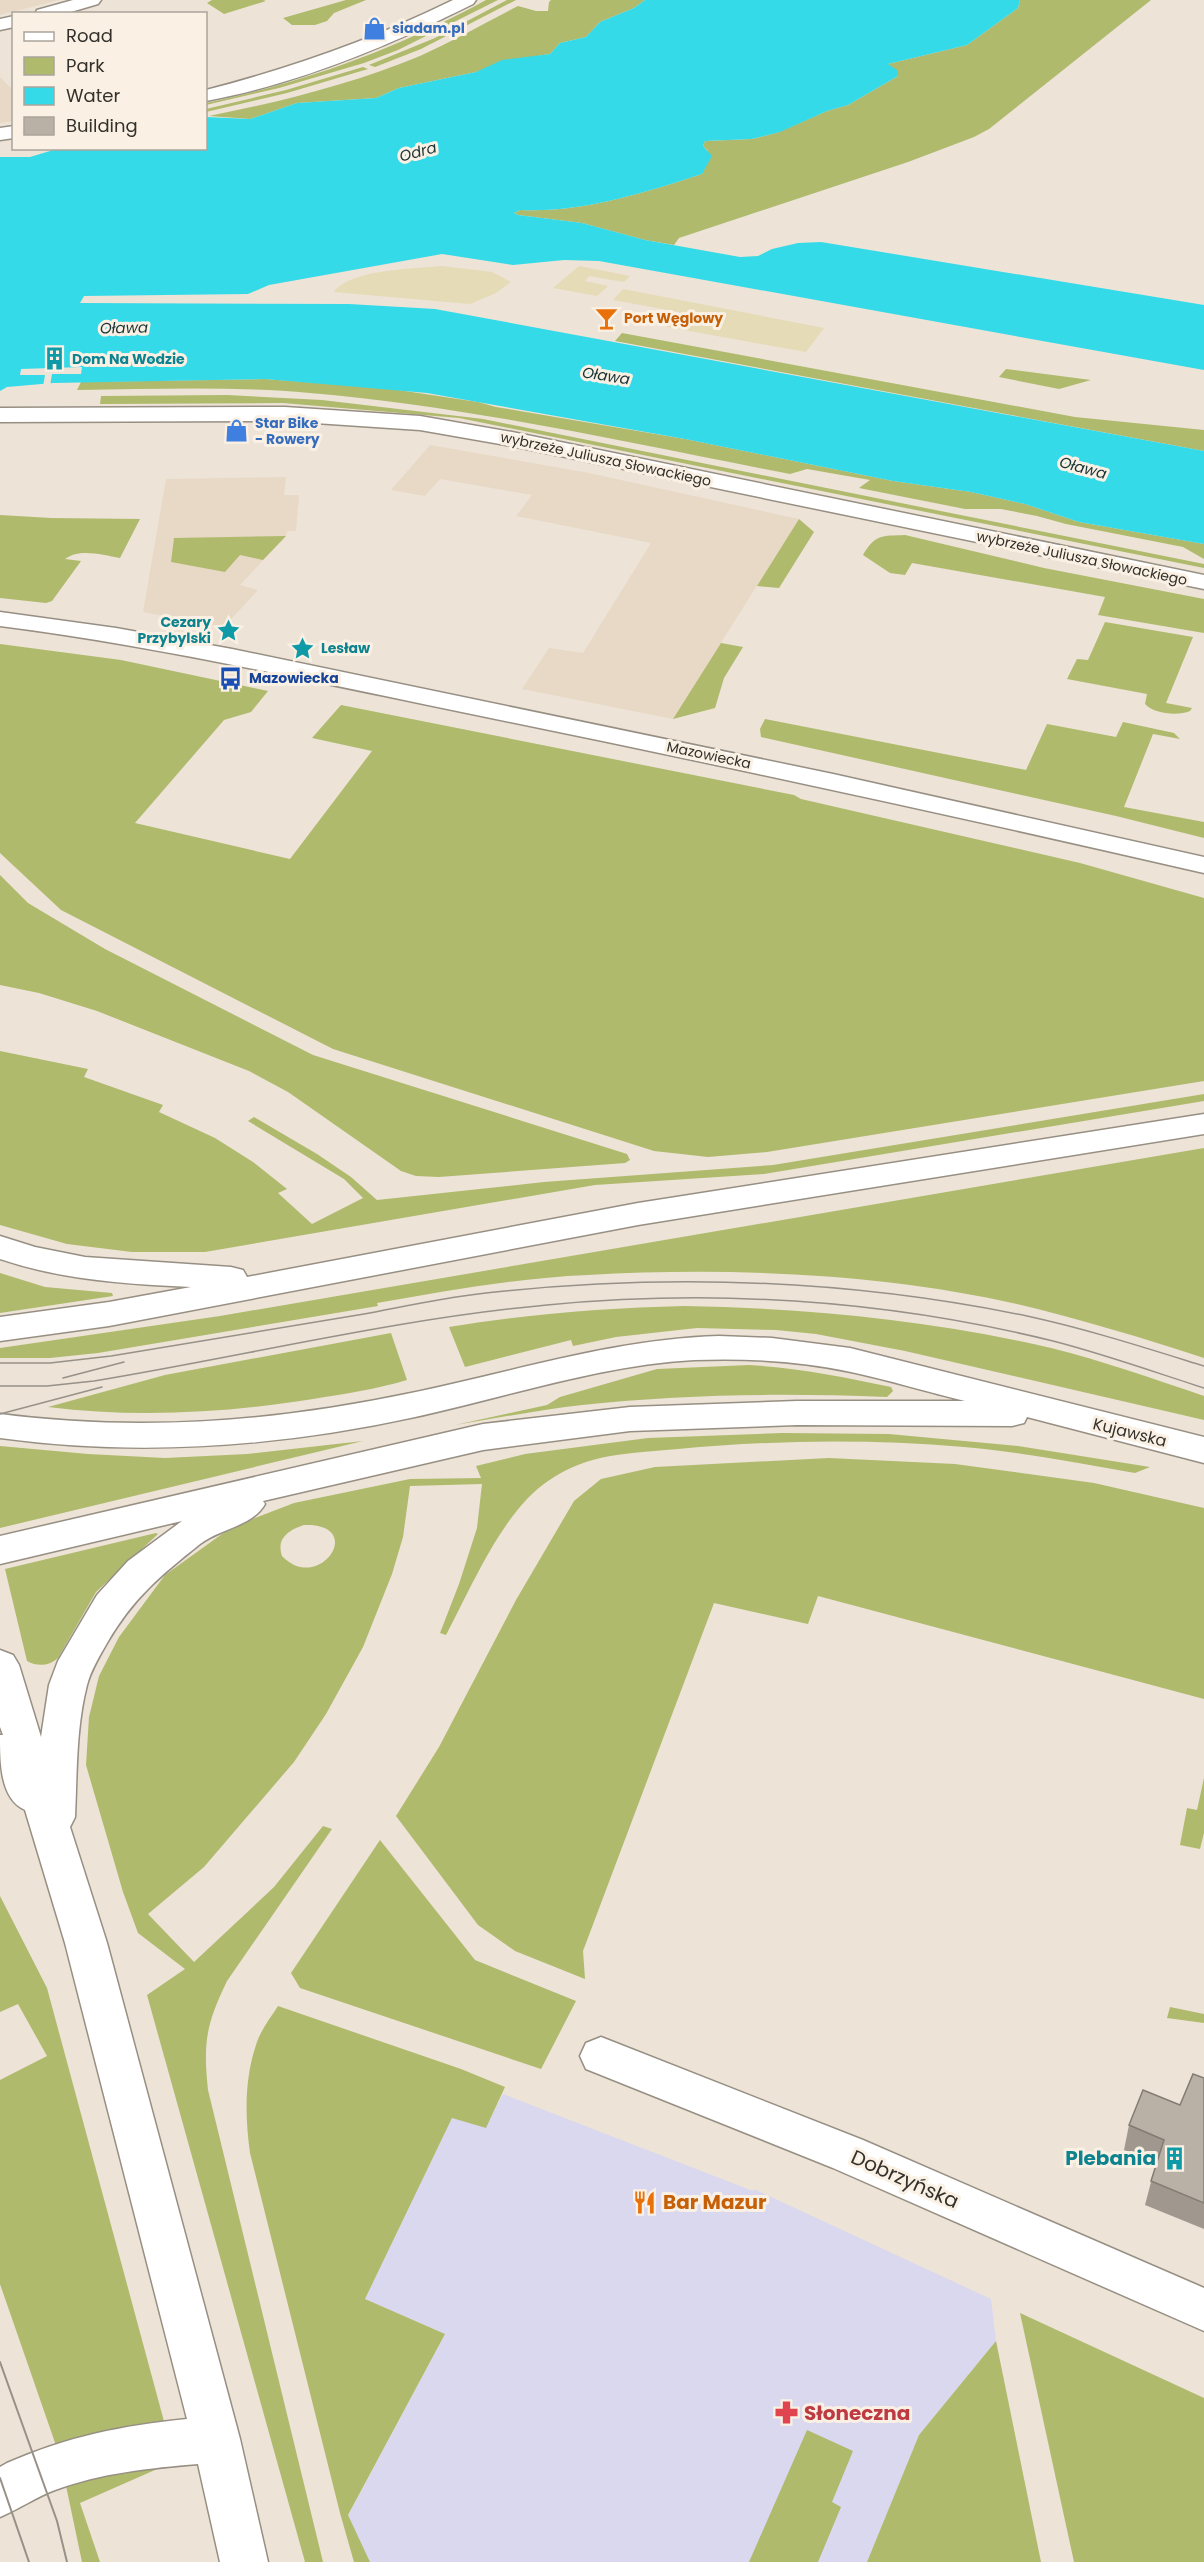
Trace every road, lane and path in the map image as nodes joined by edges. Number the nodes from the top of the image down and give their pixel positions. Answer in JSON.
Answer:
{"nodes":[{"id":1,"x":92,"y":0,"type":"edge"},
{"id":2,"x":467,"y":0,"type":"edge"},
{"id":3,"x":50,"y":12,"type":"edge"},
{"id":4,"x":207,"y":96,"type":"edge"},
{"id":5,"x":0,"y":415,"type":"edge"},
{"id":6,"x":1204,"y":582,"type":"edge"},
{"id":7,"x":0,"y":619,"type":"edge"},
{"id":8,"x":1204,"y":865,"type":"edge"},
{"id":9,"x":1204,"y":1124,"type":"edge"},
{"id":10,"x":0,"y":1247,"type":"edge"},
{"id":11,"x":278,"y":1281,"type":"junction"},
{"id":12,"x":0,"y":1329,"type":"edge"},
{"id":13,"x":1056,"y":1414,"type":"junction"},
{"id":14,"x":0,"y":1426,"type":"edge"},
{"id":15,"x":1204,"y":1450,"type":"edge"},
{"id":16,"x":297,"y":1479,"type":"junction"},
{"id":17,"x":0,"y":1550,"type":"edge"},
{"id":18,"x":0,"y":1665,"type":"edge"},
{"id":19,"x":0,"y":1750,"type":"edge"},
{"id":20,"x":54,"y":1837,"type":"junction"},
{"id":21,"x":601,"y":2056,"type":"dead end"},
{"id":22,"x":1204,"y":2310,"type":"edge"},
{"id":23,"x":216,"y":2439,"type":"junction"},
{"id":24,"x":0,"y":2493,"type":"edge"},
{"id":25,"x":244,"y":2562,"type":"edge"}],
"edges":[{"from":1,"to":3,"type":"main road"},
{"from":2,"to":4,"type":"main road"},
{"from":5,"to":6,"type":"main road","name":"wybrzeże Juliusza Słowackiego"},
{"from":7,"to":8,"type":"main road","name":"Mazowiecka"},
{"from":9,"to":11,"type":"main road"},
{"from":10,"to":11,"type":"main road"},
{"from":11,"to":12,"type":"main road"},
{"from":13,"to":14,"type":"main road"},
{"from":13,"to":15,"type":"main road","name":"Kujawska"},
{"from":13,"to":16,"type":"main road"},
{"from":16,"to":17,"type":"main road"},
{"from":16,"to":20,"type":"main road"},
{"from":18,"to":20,"type":"main road"},
{"from":19,"to":20,"type":"main road"},
{"from":20,"to":23,"type":"main road"},
{"from":21,"to":22,"type":"main road","name":"Dobrzyńska"},
{"from":23,"to":24,"type":"main road"},
{"from":23,"to":25,"type":"main road"}]}
